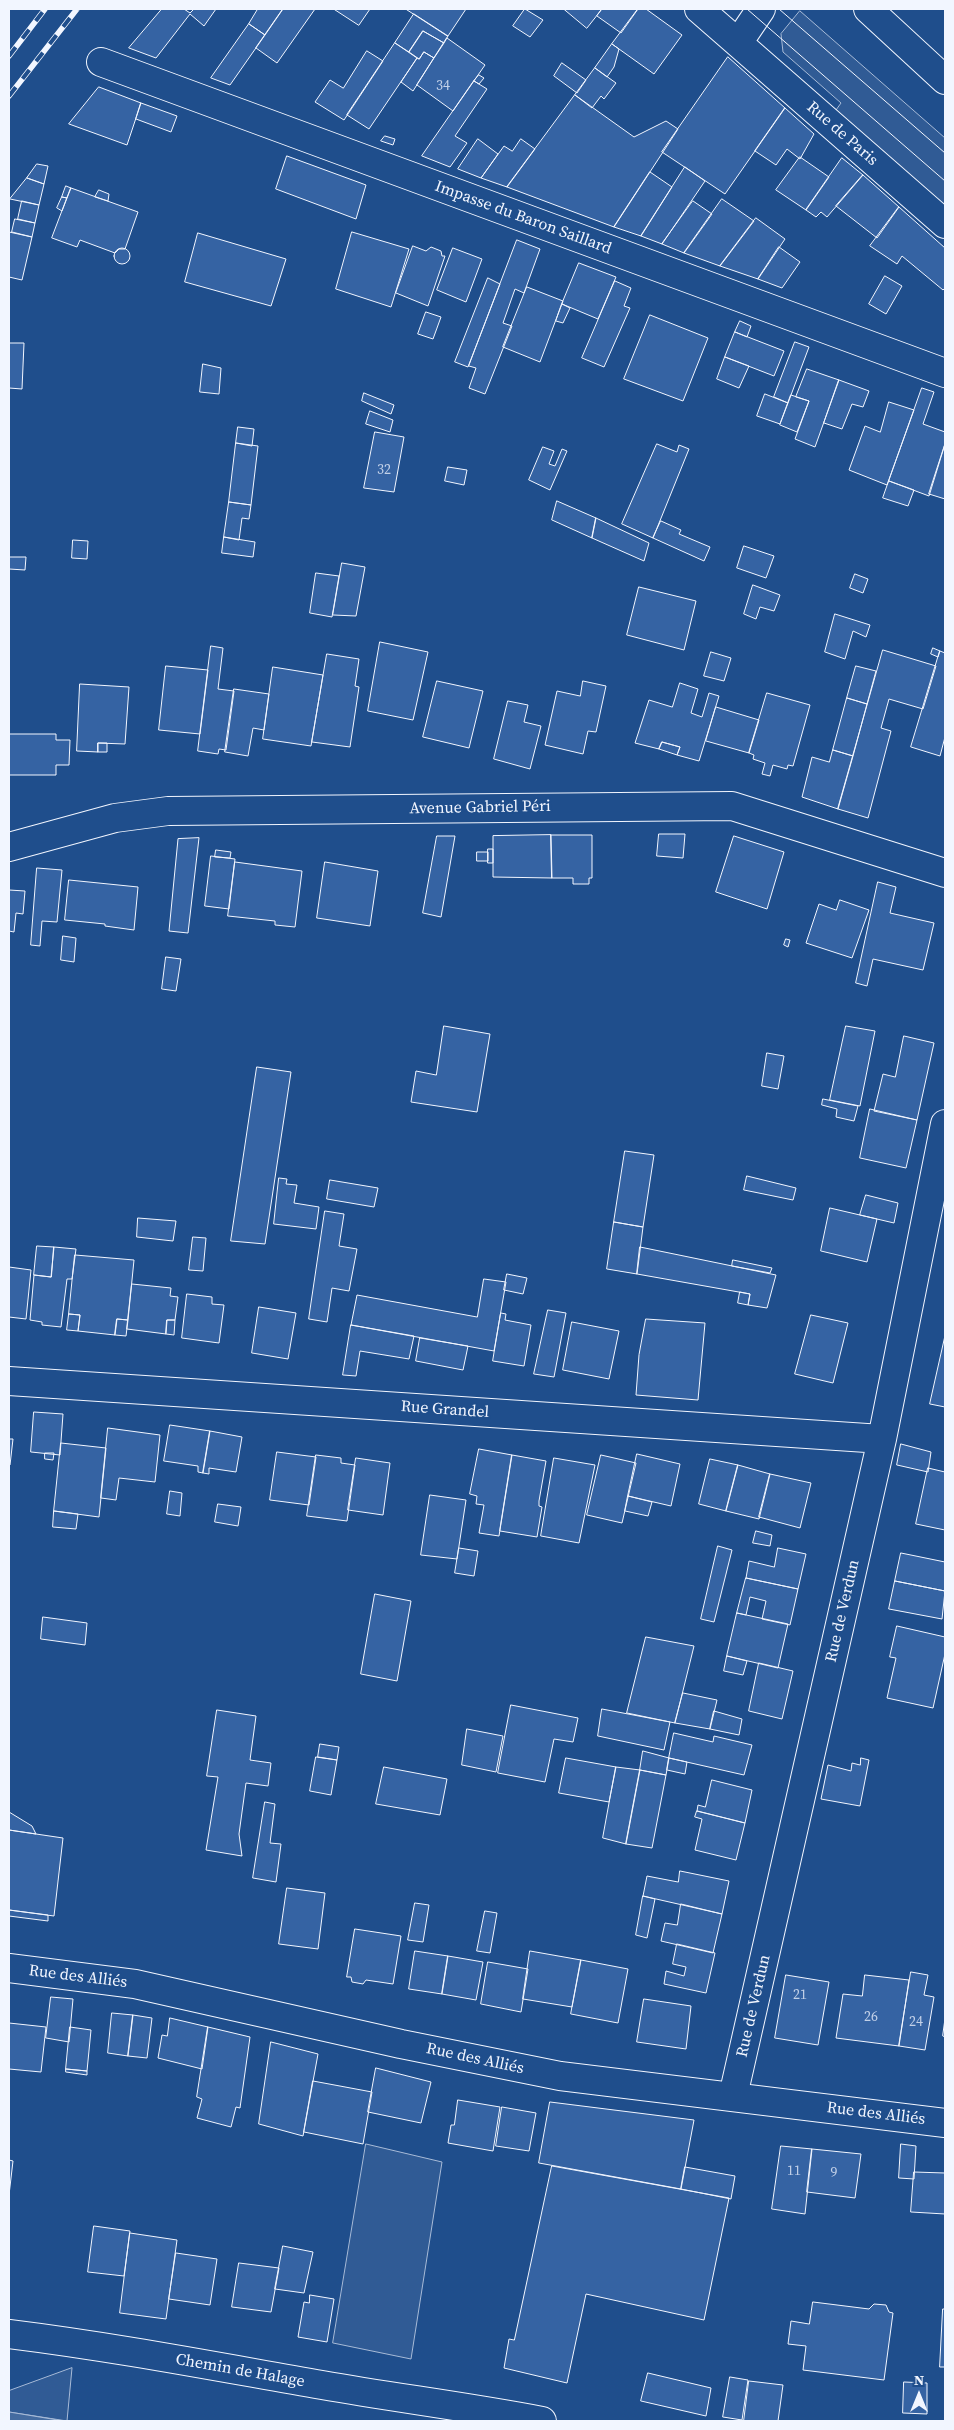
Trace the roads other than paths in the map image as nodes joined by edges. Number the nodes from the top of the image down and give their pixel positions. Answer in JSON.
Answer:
{"nodes":[{"id":1,"x":699,"y":9,"type":"edge"},
{"id":2,"x":760,"y":9,"type":"edge"},
{"id":3,"x":868,"y":9,"type":"edge"},
{"id":4,"x":738,"y":43,"type":"junction"},
{"id":5,"x":101,"y":62,"type":"dead end"},
{"id":6,"x":945,"y":80,"type":"edge"},
{"id":7,"x":945,"y":224,"type":"edge"},
{"id":8,"x":945,"y":373,"type":"edge"},
{"id":9,"x":9,"y":848,"type":"edge"},
{"id":10,"x":945,"y":874,"type":"edge"},
{"id":11,"x":945,"y":1124,"type":"edge"},
{"id":12,"x":9,"y":1381,"type":"edge"},
{"id":13,"x":882,"y":1439,"type":"junction"},
{"id":14,"x":9,"y":1968,"type":"edge"},
{"id":15,"x":733,"y":2096,"type":"junction"},
{"id":16,"x":945,"y":2123,"type":"edge"},
{"id":17,"x":9,"y":2334,"type":"edge"},
{"id":18,"x":542,"y":2421,"type":"edge"}],
"edges":[{"from":1,"to":4,"type":"street","name":"Rue de Paris"},
{"from":2,"to":4,"type":"street"},
{"from":3,"to":6,"type":"street"},
{"from":4,"to":7,"type":"street","name":"Rue de Paris"},
{"from":5,"to":8,"type":"street","name":"Impasse du Baron Saillard"},
{"from":9,"to":10,"type":"street","name":"Avenue Gabriel Péri"},
{"from":11,"to":13,"type":"street","name":"Rue de Verdun"},
{"from":12,"to":13,"type":"street","name":"Rue Grandel"},
{"from":13,"to":15,"type":"street","name":"Rue de Verdun"},
{"from":14,"to":15,"type":"street","name":"Rue des Alliés"},
{"from":15,"to":16,"type":"street","name":"Rue des Alliés"},
{"from":17,"to":18,"type":"street","name":"Chemin de Halage"}]}
